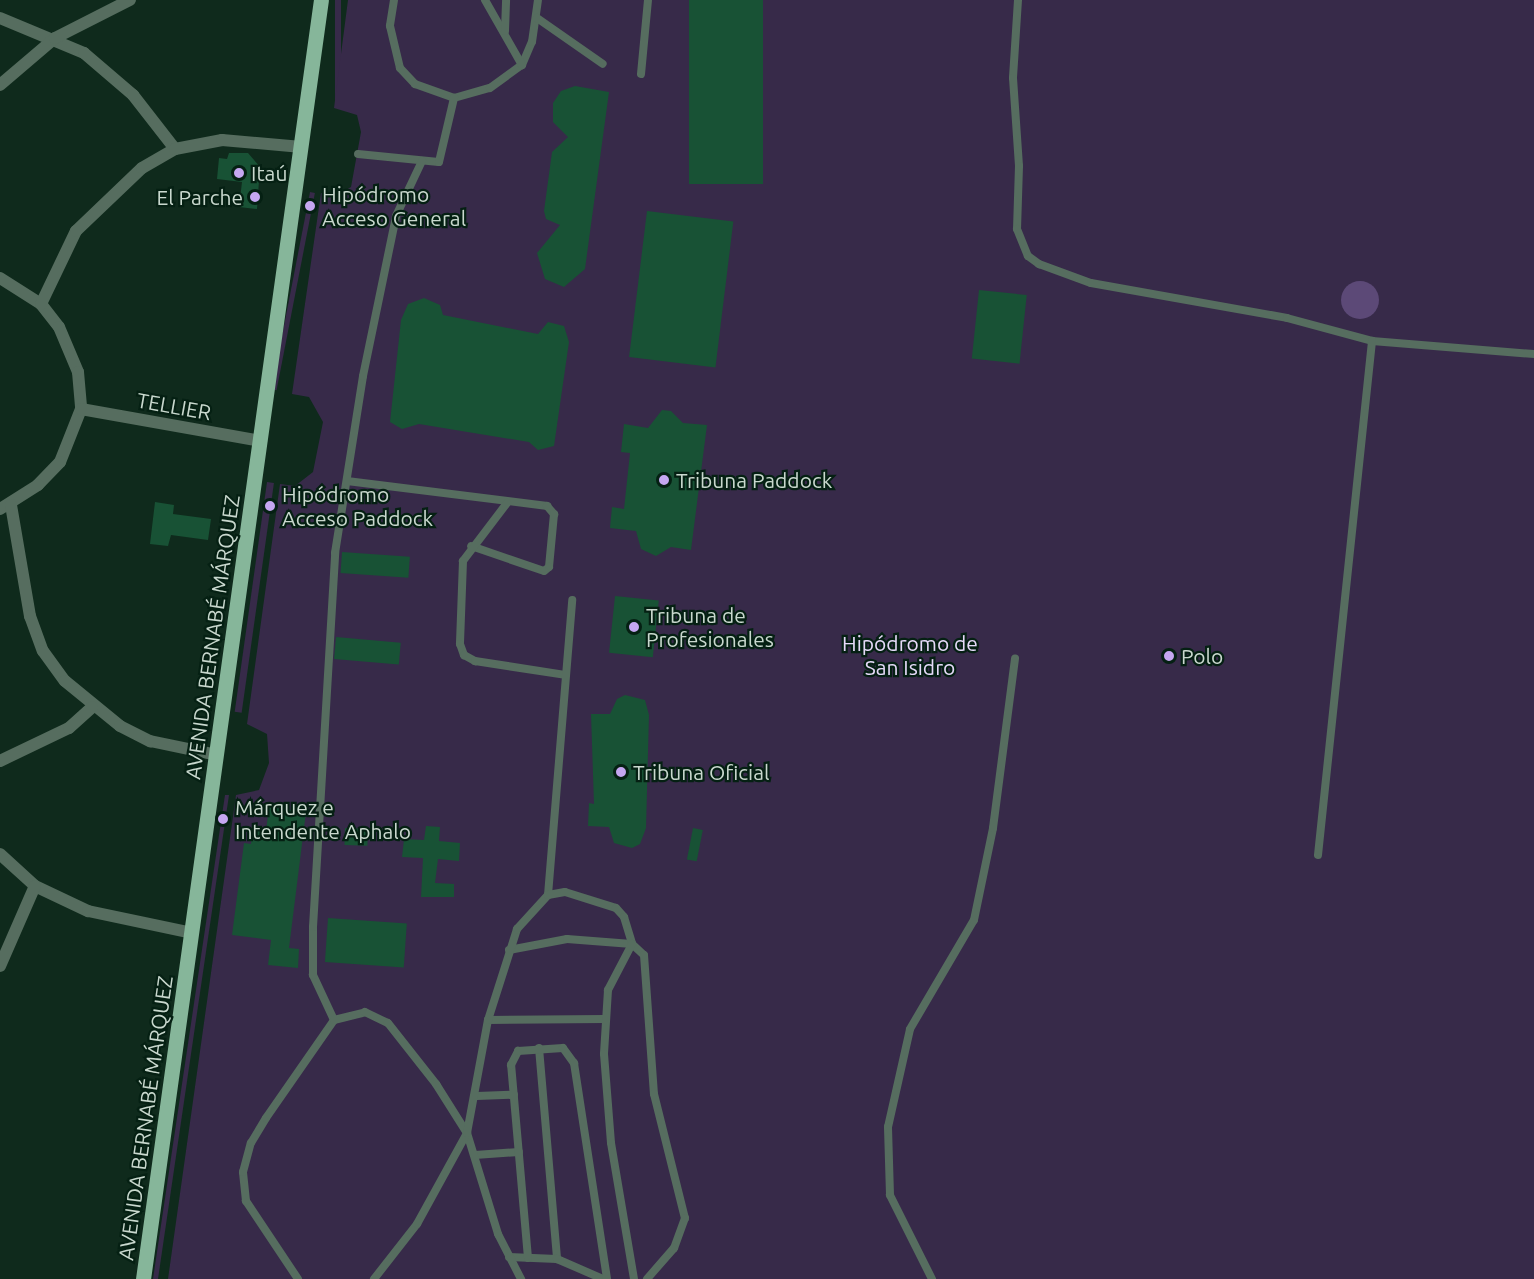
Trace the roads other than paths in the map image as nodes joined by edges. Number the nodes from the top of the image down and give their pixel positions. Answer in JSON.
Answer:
{"nodes":[{"id":1,"x":130,"y":0,"type":"edge"},
{"id":2,"x":321,"y":0,"type":"edge"},
{"id":3,"x":394,"y":0,"type":"edge"},
{"id":4,"x":485,"y":0,"type":"edge"},
{"id":5,"x":506,"y":0,"type":"edge"},
{"id":6,"x":538,"y":0,"type":"edge"},
{"id":7,"x":648,"y":0,"type":"edge"},
{"id":8,"x":1018,"y":0,"type":"edge"},
{"id":9,"x":0,"y":18,"type":"edge"},
{"id":10,"x":537,"y":18,"type":"junction"},
{"id":11,"x":505,"y":32,"type":"junction"},
{"id":12,"x":56,"y":38,"type":"junction"},
{"id":13,"x":603,"y":64,"type":"dead end"},
{"id":14,"x":522,"y":65,"type":"junction"},
{"id":15,"x":640,"y":74,"type":"dead end"},
{"id":16,"x":0,"y":85,"type":"edge"},
{"id":17,"x":454,"y":98,"type":"junction"},
{"id":18,"x":302,"y":147,"type":"junction"},
{"id":19,"x":175,"y":149,"type":"junction"},
{"id":20,"x":357,"y":154,"type":"dead end"},
{"id":21,"x":422,"y":161,"type":"junction"},
{"id":22,"x":0,"y":278,"type":"edge"},
{"id":23,"x":41,"y":304,"type":"junction"},
{"id":24,"x":1372,"y":341,"type":"junction"},
{"id":25,"x":1534,"y":354,"type":"edge"},
{"id":26,"x":81,"y":409,"type":"junction"},
{"id":27,"x":261,"y":441,"type":"junction"},
{"id":28,"x":347,"y":481,"type":"junction"},
{"id":29,"x":507,"y":503,"type":"junction"},
{"id":30,"x":6,"y":507,"type":"edge"},
{"id":31,"x":471,"y":546,"type":"junction"},
{"id":32,"x":572,"y":600,"type":"dead end"},
{"id":33,"x":1015,"y":658,"type":"dead end"},
{"id":34,"x":565,"y":675,"type":"junction"},
{"id":35,"x":92,"y":707,"type":"junction"},
{"id":36,"x":217,"y":755,"type":"junction"},
{"id":37,"x":0,"y":761,"type":"edge"},
{"id":38,"x":0,"y":854,"type":"edge"},
{"id":39,"x":1318,"y":855,"type":"dead end"},
{"id":40,"x":35,"y":886,"type":"junction"},
{"id":41,"x":548,"y":895,"type":"junction"},
{"id":42,"x":192,"y":933,"type":"junction"},
{"id":43,"x":632,"y":944,"type":"junction"},
{"id":44,"x":508,"y":950,"type":"junction"},
{"id":45,"x":0,"y":966,"type":"edge"},
{"id":46,"x":605,"y":1019,"type":"junction"},
{"id":47,"x":334,"y":1020,"type":"junction"},
{"id":48,"x":488,"y":1020,"type":"junction"},
{"id":49,"x":539,"y":1048,"type":"junction"},
{"id":50,"x":514,"y":1095,"type":"junction"},
{"id":51,"x":477,"y":1096,"type":"junction"},
{"id":52,"x":466,"y":1133,"type":"junction"},
{"id":53,"x":519,"y":1152,"type":"junction"},
{"id":54,"x":475,"y":1155,"type":"junction"},
{"id":55,"x":509,"y":1257,"type":"junction"},
{"id":56,"x":528,"y":1258,"type":"junction"},
{"id":57,"x":557,"y":1259,"type":"junction"},
{"id":58,"x":143,"y":1279,"type":"edge"},
{"id":59,"x":298,"y":1279,"type":"edge"},
{"id":60,"x":374,"y":1279,"type":"edge"},
{"id":61,"x":521,"y":1279,"type":"edge"},
{"id":62,"x":605,"y":1279,"type":"edge"},
{"id":63,"x":634,"y":1279,"type":"edge"},
{"id":64,"x":647,"y":1279,"type":"edge"},
{"id":65,"x":932,"y":1279,"type":"edge"}],
"edges":[{"from":1,"to":12,"type":"street"},
{"from":2,"to":18,"type":"main road","name":"AVENIDA BERNABÉ MÁRQUEZ"},
{"from":3,"to":17,"type":"lane"},
{"from":4,"to":11,"type":"lane"},
{"from":5,"to":11,"type":"lane"},
{"from":6,"to":10,"type":"lane"},
{"from":7,"to":15,"type":"lane"},
{"from":8,"to":24,"type":"lane"},
{"from":9,"to":12,"type":"street"},
{"from":10,"to":13,"type":"lane"},
{"from":10,"to":14,"type":"lane"},
{"from":11,"to":14,"type":"lane"},
{"from":12,"to":16,"type":"street"},
{"from":12,"to":19,"type":"street"},
{"from":14,"to":17,"type":"lane"},
{"from":17,"to":21,"type":"lane"},
{"from":18,"to":19,"type":"street"},
{"from":18,"to":27,"type":"main road","name":"AVENIDA BERNABÉ MÁRQUEZ"},
{"from":19,"to":23,"type":"street"},
{"from":20,"to":21,"type":"lane"},
{"from":21,"to":28,"type":"lane"},
{"from":22,"to":23,"type":"street"},
{"from":23,"to":26,"type":"street"},
{"from":24,"to":25,"type":"lane"},
{"from":24,"to":39,"type":"lane"},
{"from":26,"to":27,"type":"street","name":"TELLIER"},
{"from":26,"to":30,"type":"street"},
{"from":27,"to":36,"type":"main road","name":"AVENIDA BERNABÉ MÁRQUEZ"},
{"from":28,"to":29,"type":"lane"},
{"from":28,"to":47,"type":"lane"},
{"from":29,"to":31,"type":"lane"},
{"from":29,"to":31,"type":"lane"},
{"from":30,"to":35,"type":"street"},
{"from":31,"to":34,"type":"lane"},
{"from":32,"to":34,"type":"lane"},
{"from":33,"to":65,"type":"lane"},
{"from":34,"to":41,"type":"lane"},
{"from":35,"to":36,"type":"street"},
{"from":35,"to":37,"type":"street"},
{"from":36,"to":42,"type":"main road","name":"AVENIDA BERNABÉ MÁRQUEZ"},
{"from":38,"to":40,"type":"street"},
{"from":40,"to":42,"type":"street"},
{"from":40,"to":45,"type":"street"},
{"from":41,"to":43,"type":"lane"},
{"from":41,"to":44,"type":"lane"},
{"from":42,"to":58,"type":"main road","name":"AVENIDA BERNABÉ MÁRQUEZ"},
{"from":43,"to":44,"type":"lane"},
{"from":43,"to":46,"type":"lane"},
{"from":43,"to":64,"type":"lane"},
{"from":44,"to":48,"type":"lane"},
{"from":46,"to":48,"type":"lane"},
{"from":46,"to":63,"type":"lane"},
{"from":47,"to":52,"type":"lane"},
{"from":47,"to":59,"type":"lane"},
{"from":48,"to":51,"type":"lane"},
{"from":49,"to":50,"type":"lane"},
{"from":49,"to":57,"type":"lane"},
{"from":49,"to":62,"type":"lane"},
{"from":50,"to":51,"type":"lane"},
{"from":50,"to":53,"type":"lane"},
{"from":51,"to":52,"type":"lane"},
{"from":52,"to":54,"type":"lane"},
{"from":52,"to":60,"type":"lane"},
{"from":53,"to":54,"type":"lane"},
{"from":53,"to":56,"type":"lane"},
{"from":54,"to":55,"type":"lane"},
{"from":55,"to":56,"type":"lane"},
{"from":55,"to":61,"type":"lane"},
{"from":56,"to":57,"type":"lane"},
{"from":57,"to":62,"type":"lane"}]}
